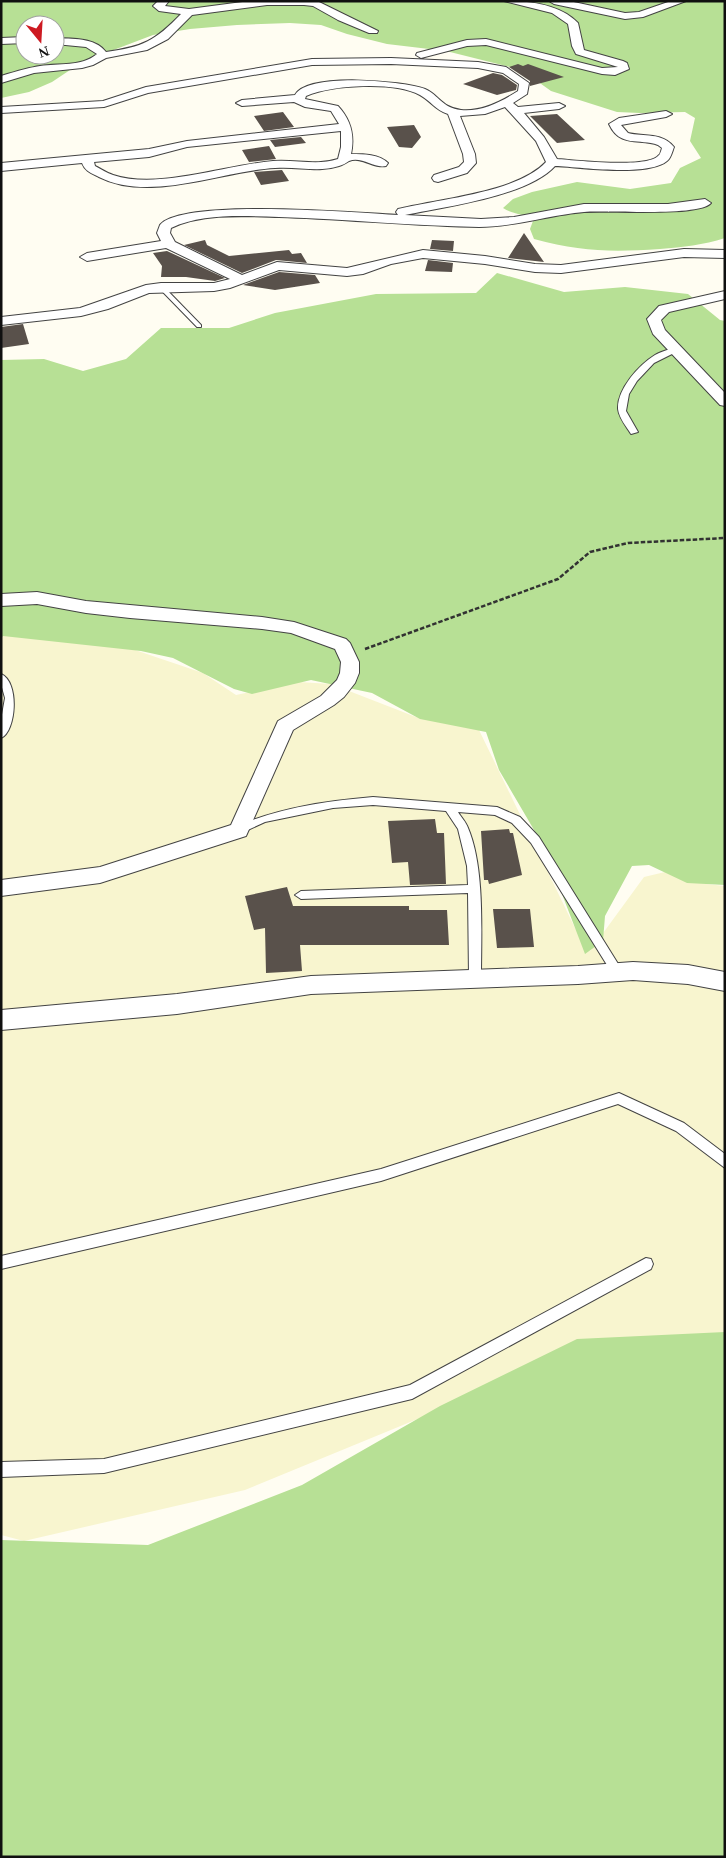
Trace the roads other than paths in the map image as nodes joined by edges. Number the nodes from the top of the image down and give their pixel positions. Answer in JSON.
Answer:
{"nodes":[{"id":1,"x":164,"y":1,"type":"edge"},
{"id":2,"x":509,"y":1,"type":"edge"},
{"id":3,"x":554,"y":1,"type":"edge"},
{"id":4,"x":681,"y":1,"type":"edge"},
{"id":5,"x":189,"y":12,"type":"junction"},
{"id":6,"x":373,"y":31,"type":"dead end"},
{"id":7,"x":15,"y":40,"type":"edge"},
{"id":8,"x":1,"y":41,"type":"edge"},
{"id":9,"x":65,"y":42,"type":"edge"},
{"id":10,"x":103,"y":55,"type":"junction"},
{"id":11,"x":391,"y":61,"type":"junction"},
{"id":12,"x":1,"y":80,"type":"edge"},
{"id":13,"x":294,"y":84,"type":"dead end"},
{"id":14,"x":331,"y":85,"type":"junction"},
{"id":15,"x":300,"y":98,"type":"junction"},
{"id":16,"x":242,"y":103,"type":"dead end"},
{"id":17,"x":507,"y":103,"type":"junction"},
{"id":18,"x":559,"y":106,"type":"dead end"},
{"id":19,"x":1,"y":110,"type":"edge"},
{"id":20,"x":516,"y":111,"type":"junction"},
{"id":21,"x":453,"y":112,"type":"junction"},
{"id":22,"x":666,"y":114,"type":"dead end"},
{"id":23,"x":346,"y":127,"type":"junction"},
{"id":24,"x":345,"y":158,"type":"junction"},
{"id":25,"x":87,"y":159,"type":"junction"},
{"id":26,"x":552,"y":162,"type":"junction"},
{"id":27,"x":382,"y":164,"type":"dead end"},
{"id":28,"x":1,"y":167,"type":"edge"},
{"id":29,"x":438,"y":178,"type":"dead end"},
{"id":30,"x":705,"y":202,"type":"dead end"},
{"id":31,"x":374,"y":217,"type":"junction"},
{"id":32,"x":168,"y":244,"type":"junction"},
{"id":33,"x":725,"y":254,"type":"edge"},
{"id":34,"x":87,"y":257,"type":"dead end"},
{"id":35,"x":242,"y":280,"type":"junction"},
{"id":36,"x":161,"y":287,"type":"junction"},
{"id":37,"x":725,"y":295,"type":"edge"},
{"id":38,"x":1,"y":321,"type":"edge"},
{"id":39,"x":199,"y":326,"type":"dead end"},
{"id":40,"x":676,"y":350,"type":"junction"},
{"id":41,"x":725,"y":402,"type":"edge"},
{"id":42,"x":634,"y":432,"type":"dead end"},
{"id":43,"x":1,"y":600,"type":"edge"},
{"id":44,"x":1,"y":677,"type":"edge"},
{"id":45,"x":1,"y":735,"type":"edge"},
{"id":46,"x":450,"y":808,"type":"junction"},
{"id":47,"x":239,"y":830,"type":"junction"},
{"id":48,"x":1,"y":888,"type":"edge"},
{"id":49,"x":473,"y":889,"type":"junction"},
{"id":50,"x":301,"y":895,"type":"dead end"},
{"id":51,"x":616,"y":970,"type":"junction"},
{"id":52,"x":475,"y":977,"type":"junction"},
{"id":53,"x":725,"y":982,"type":"edge"},
{"id":54,"x":1,"y":1020,"type":"edge"},
{"id":55,"x":725,"y":1162,"type":"edge"},
{"id":56,"x":1,"y":1263,"type":"edge"},
{"id":57,"x":646,"y":1264,"type":"dead end"},
{"id":58,"x":1,"y":1470,"type":"edge"}],
"edges":[{"from":1,"to":5,"type":"street"},
{"from":2,"to":11,"type":"street"},
{"from":3,"to":4,"type":"street"},
{"from":5,"to":6,"type":"street"},
{"from":5,"to":10,"type":"street"},
{"from":7,"to":8,"type":"street"},
{"from":9,"to":10,"type":"street"},
{"from":10,"to":12,"type":"street"},
{"from":11,"to":17,"type":"street"},
{"from":11,"to":19,"type":"street"},
{"from":13,"to":14,"type":"street"},
{"from":14,"to":15,"type":"street"},
{"from":14,"to":21,"type":"street"},
{"from":15,"to":16,"type":"street"},
{"from":15,"to":23,"type":"street"},
{"from":17,"to":20,"type":"street"},
{"from":17,"to":21,"type":"street"},
{"from":18,"to":20,"type":"street"},
{"from":20,"to":26,"type":"street"},
{"from":21,"to":29,"type":"street"},
{"from":22,"to":26,"type":"street"},
{"from":23,"to":24,"type":"street"},
{"from":23,"to":25,"type":"street"},
{"from":24,"to":25,"type":"street"},
{"from":24,"to":27,"type":"street"},
{"from":25,"to":28,"type":"street"},
{"from":26,"to":31,"type":"street"},
{"from":30,"to":31,"type":"street"},
{"from":31,"to":32,"type":"street"},
{"from":32,"to":34,"type":"street"},
{"from":32,"to":35,"type":"street"},
{"from":33,"to":35,"type":"street"},
{"from":35,"to":36,"type":"street"},
{"from":36,"to":38,"type":"street"},
{"from":36,"to":39,"type":"lane"},
{"from":37,"to":40,"type":"street"},
{"from":40,"to":41,"type":"street"},
{"from":40,"to":42,"type":"lane"},
{"from":43,"to":47,"type":"street"},
{"from":44,"to":45,"type":"lane"},
{"from":46,"to":47,"type":"lane"},
{"from":46,"to":49,"type":"lane"},
{"from":46,"to":51,"type":"lane"},
{"from":47,"to":48,"type":"street"},
{"from":49,"to":50,"type":"lane"},
{"from":49,"to":52,"type":"lane"},
{"from":51,"to":52,"type":"street"},
{"from":51,"to":53,"type":"street"},
{"from":52,"to":54,"type":"street"},
{"from":55,"to":56,"type":"lane"},
{"from":57,"to":58,"type":"lane"}]}
